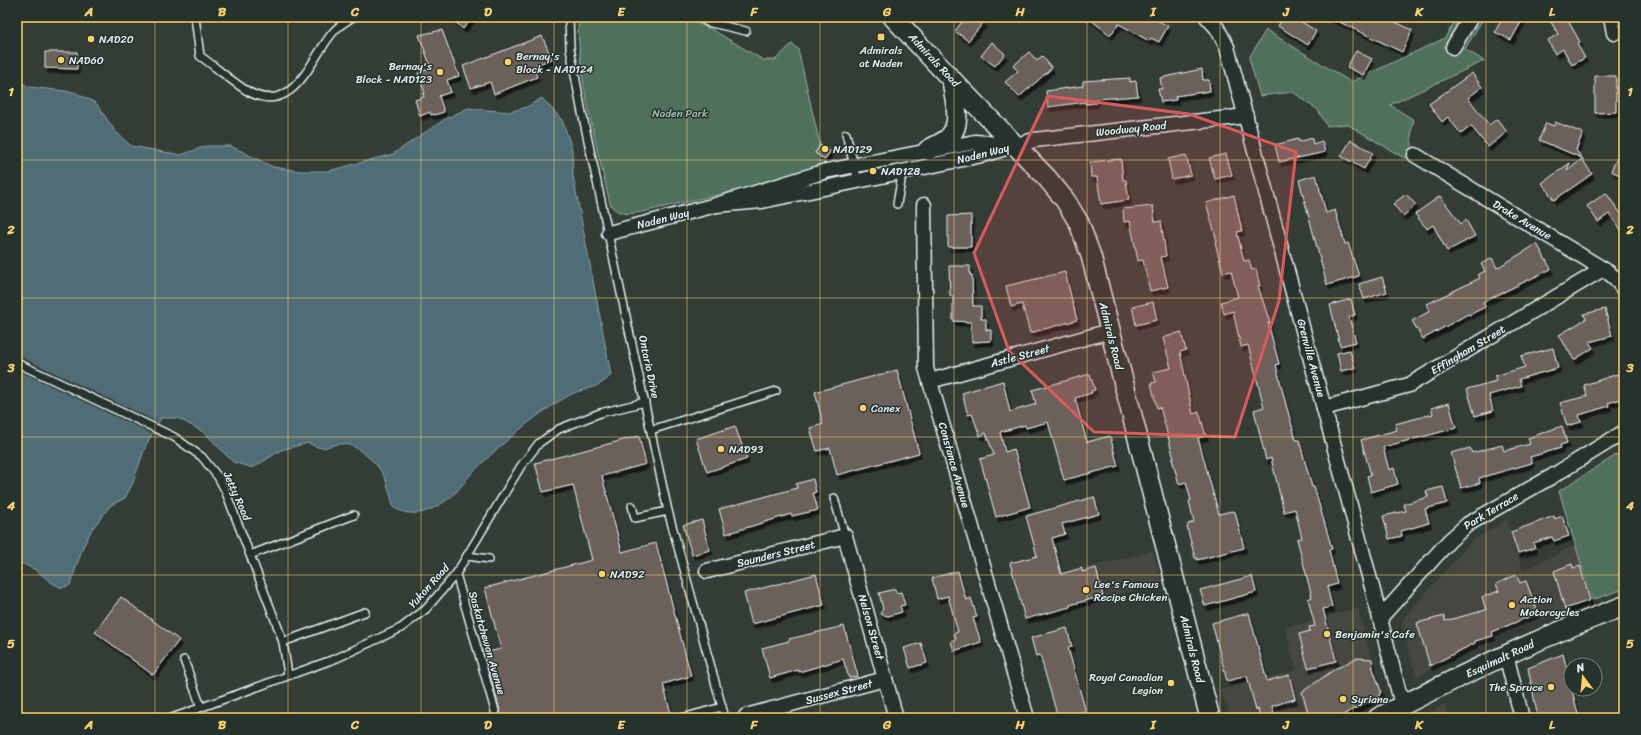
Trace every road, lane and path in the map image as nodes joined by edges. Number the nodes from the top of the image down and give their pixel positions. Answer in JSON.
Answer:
{"nodes":[{"id":1,"x":195,"y":17,"type":"edge"},
{"id":2,"x":353,"y":17,"type":"edge"},
{"id":3,"x":569,"y":17,"type":"edge"},
{"id":4,"x":700,"y":17,"type":"edge"},
{"id":5,"x":893,"y":17,"type":"edge"},
{"id":6,"x":1207,"y":17,"type":"edge"},
{"id":7,"x":1471,"y":17,"type":"edge"},
{"id":8,"x":1611,"y":17,"type":"edge"},
{"id":9,"x":746,"y":31,"type":"dead end"},
{"id":10,"x":1614,"y":33,"type":"dead end"},
{"id":11,"x":1453,"y":47,"type":"dead end"},
{"id":12,"x":952,"y":80,"type":"junction"},
{"id":13,"x":1246,"y":116,"type":"junction"},
{"id":14,"x":846,"y":134,"type":"dead end"},
{"id":15,"x":1017,"y":145,"type":"junction"},
{"id":16,"x":928,"y":150,"type":"junction"},
{"id":17,"x":898,"y":155,"type":"junction"},
{"id":18,"x":1415,"y":155,"type":"dead end"},
{"id":19,"x":854,"y":165,"type":"junction"},
{"id":20,"x":900,"y":172,"type":"junction"},
{"id":21,"x":858,"y":181,"type":"junction"},
{"id":22,"x":897,"y":204,"type":"dead end"},
{"id":23,"x":716,"y":205,"type":"junction"},
{"id":24,"x":924,"y":206,"type":"dead end"},
{"id":25,"x":609,"y":233,"type":"junction"},
{"id":26,"x":1603,"y":270,"type":"junction"},
{"id":27,"x":1624,"y":290,"type":"edge"},
{"id":28,"x":1110,"y":331,"type":"junction"},
{"id":29,"x":17,"y":363,"type":"edge"},
{"id":30,"x":930,"y":381,"type":"junction"},
{"id":31,"x":776,"y":391,"type":"dead end"},
{"id":32,"x":645,"y":402,"type":"junction"},
{"id":33,"x":1324,"y":408,"type":"junction"},
{"id":34,"x":651,"y":430,"type":"junction"},
{"id":35,"x":1624,"y":432,"type":"edge"},
{"id":36,"x":834,"y":498,"type":"dead end"},
{"id":37,"x":632,"y":506,"type":"dead end"},
{"id":38,"x":668,"y":511,"type":"junction"},
{"id":39,"x":354,"y":515,"type":"dead end"},
{"id":40,"x":845,"y":536,"type":"junction"},
{"id":41,"x":250,"y":555,"type":"junction"},
{"id":42,"x":467,"y":556,"type":"junction"},
{"id":43,"x":490,"y":559,"type":"dead end"},
{"id":44,"x":707,"y":572,"type":"dead end"},
{"id":45,"x":456,"y":574,"type":"junction"},
{"id":46,"x":1624,"y":606,"type":"edge"},
{"id":47,"x":365,"y":612,"type":"dead end"},
{"id":48,"x":1380,"y":618,"type":"junction"},
{"id":49,"x":283,"y":642,"type":"junction"},
{"id":50,"x":1506,"y":655,"type":"junction"},
{"id":51,"x":184,"y":660,"type":"dead end"},
{"id":52,"x":288,"y":675,"type":"junction"},
{"id":53,"x":885,"y":679,"type":"junction"},
{"id":54,"x":1402,"y":705,"type":"junction"},
{"id":55,"x":201,"y":707,"type":"junction"},
{"id":56,"x":722,"y":708,"type":"junction"},
{"id":57,"x":746,"y":716,"type":"dead end"},
{"id":58,"x":172,"y":718,"type":"edge"},
{"id":59,"x":497,"y":718,"type":"edge"},
{"id":60,"x":682,"y":718,"type":"edge"},
{"id":61,"x":725,"y":718,"type":"edge"},
{"id":62,"x":896,"y":718,"type":"edge"},
{"id":63,"x":1027,"y":718,"type":"edge"},
{"id":64,"x":1210,"y":718,"type":"edge"},
{"id":65,"x":1379,"y":718,"type":"edge"},
{"id":66,"x":1522,"y":718,"type":"edge"}],
"edges":[{"from":1,"to":2,"type":"lane"},
{"from":3,"to":25,"type":"lane","name":"Ontario Drive"},
{"from":4,"to":9,"type":"lane"},
{"from":5,"to":12,"type":"main road","name":"Admirals Road"},
{"from":6,"to":13,"type":"street","name":"Grenville Avenue"},
{"from":7,"to":11,"type":"street"},
{"from":8,"to":10,"type":"street"},
{"from":12,"to":15,"type":"main road","name":"Admirals Road"},
{"from":12,"to":16,"type":"main road"},
{"from":13,"to":15,"type":"street","name":"Woodway Road"},
{"from":13,"to":33,"type":"street","name":"Grenville Avenue"},
{"from":14,"to":19,"type":"lane"},
{"from":15,"to":16,"type":"street","name":"Naden Way"},
{"from":15,"to":20,"type":"street","name":"Naden Way"},
{"from":15,"to":28,"type":"main road","name":"Admirals Road"},
{"from":16,"to":17,"type":"street","name":"Naden Way"},
{"from":17,"to":19,"type":"street","name":"Naden Way"},
{"from":17,"to":20,"type":"lane"},
{"from":18,"to":26,"type":"street","name":"Drake Avenue"},
{"from":19,"to":21,"type":"lane"},
{"from":19,"to":23,"type":"street","name":"Naden Way"},
{"from":20,"to":21,"type":"street","name":"Naden Way"},
{"from":20,"to":22,"type":"lane"},
{"from":21,"to":23,"type":"street","name":"Naden Way"},
{"from":23,"to":25,"type":"street","name":"Naden Way"},
{"from":24,"to":30,"type":"street","name":"Constance Avenue"},
{"from":25,"to":32,"type":"lane","name":"Ontario Drive"},
{"from":26,"to":27,"type":"street","name":"Drake Avenue"},
{"from":26,"to":33,"type":"street","name":"Effingham Street"},
{"from":28,"to":30,"type":"street","name":"Astle Street"},
{"from":28,"to":64,"type":"main road","name":"Admirals Road"},
{"from":29,"to":41,"type":"lane","name":"Jetty Road"},
{"from":30,"to":63,"type":"street","name":"Constance Avenue"},
{"from":31,"to":34,"type":"lane"},
{"from":32,"to":34,"type":"lane","name":"Ontario Drive"},
{"from":32,"to":42,"type":"lane","name":"Yukon Road"},
{"from":33,"to":48,"type":"street","name":"Grenville Avenue"},
{"from":34,"to":38,"type":"lane","name":"Ontario Drive"},
{"from":35,"to":48,"type":"street","name":"Park Terrace"},
{"from":36,"to":40,"type":"lane"},
{"from":37,"to":38,"type":"lane"},
{"from":38,"to":56,"type":"lane","name":"Ontario Drive"},
{"from":39,"to":41,"type":"lane"},
{"from":40,"to":44,"type":"street","name":"Saunders Street"},
{"from":40,"to":53,"type":"street","name":"Nelson Street"},
{"from":41,"to":49,"type":"lane","name":"Jetty Road"},
{"from":42,"to":43,"type":"lane"},
{"from":42,"to":45,"type":"lane","name":"Yukon Road"},
{"from":45,"to":52,"type":"lane","name":"Yukon Road"},
{"from":45,"to":59,"type":"lane","name":"Saskatchewan Avenue"},
{"from":46,"to":50,"type":"main road","name":"Esquimalt Road"},
{"from":47,"to":49,"type":"lane"},
{"from":48,"to":54,"type":"street","name":"Grenville Avenue"},
{"from":49,"to":52,"type":"lane","name":"Jetty Road"},
{"from":50,"to":54,"type":"main road","name":"Esquimalt Road"},
{"from":50,"to":66,"type":"street"},
{"from":51,"to":55,"type":"lane"},
{"from":52,"to":55,"type":"lane","name":"Yukon Road"},
{"from":53,"to":57,"type":"street","name":"Sussex Street"},
{"from":53,"to":62,"type":"street","name":"Nelson Street"},
{"from":54,"to":65,"type":"main road","name":"Esquimalt Road"},
{"from":55,"to":58,"type":"lane","name":"Yukon Road"},
{"from":56,"to":60,"type":"lane"},
{"from":56,"to":61,"type":"lane","name":"Ontario Drive"}]}
